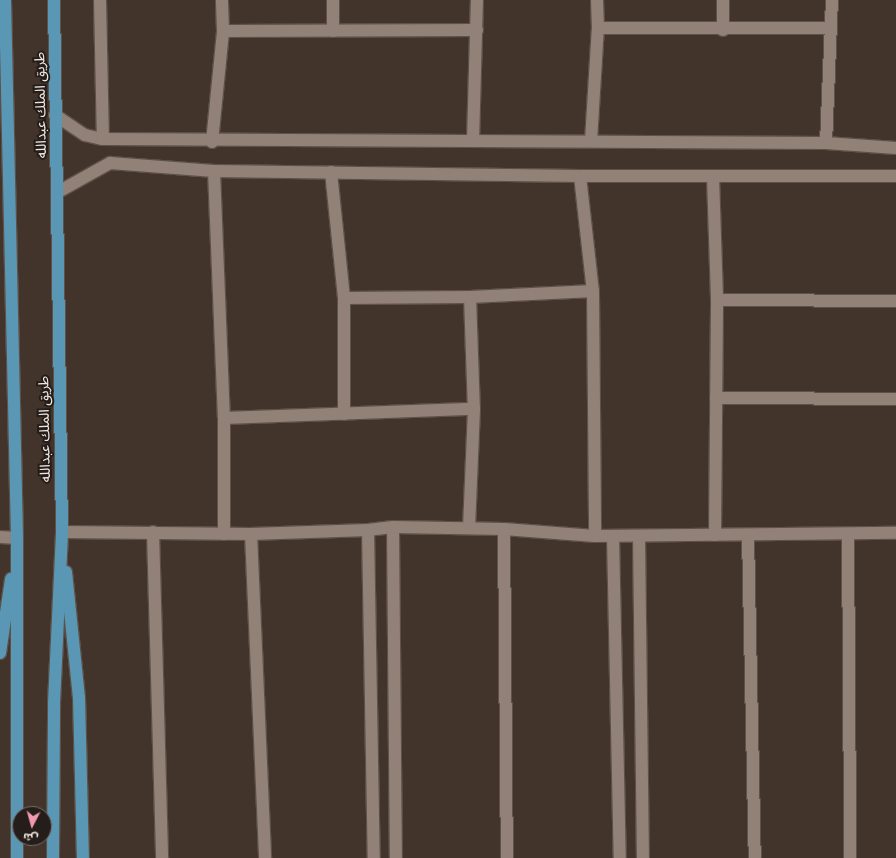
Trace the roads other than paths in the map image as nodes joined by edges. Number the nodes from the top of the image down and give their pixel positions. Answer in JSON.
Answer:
{"nodes":[{"id":1,"x":5,"y":0,"type":"edge"},
{"id":2,"x":54,"y":0,"type":"edge"},
{"id":3,"x":100,"y":0,"type":"edge"},
{"id":4,"x":222,"y":0,"type":"edge"},
{"id":5,"x":333,"y":0,"type":"edge"},
{"id":6,"x":477,"y":0,"type":"edge"},
{"id":7,"x":597,"y":0,"type":"edge"},
{"id":8,"x":723,"y":0,"type":"edge"},
{"id":9,"x":832,"y":0,"type":"edge"},
{"id":10,"x":598,"y":28,"type":"junction"},
{"id":11,"x":831,"y":28,"type":"junction"},
{"id":12,"x":477,"y":30,"type":"junction"},
{"id":13,"x":723,"y":30,"type":"junction"},
{"id":14,"x":332,"y":31,"type":"junction"},
{"id":15,"x":223,"y":32,"type":"junction"},
{"id":16,"x":55,"y":115,"type":"junction"},
{"id":17,"x":103,"y":139,"type":"junction"},
{"id":18,"x":473,"y":141,"type":"junction"},
{"id":19,"x":590,"y":141,"type":"junction"},
{"id":20,"x":212,"y":142,"type":"junction"},
{"id":21,"x":826,"y":143,"type":"junction"},
{"id":22,"x":896,"y":148,"type":"edge"},
{"id":23,"x":214,"y":171,"type":"junction"},
{"id":24,"x":331,"y":172,"type":"junction"},
{"id":25,"x":580,"y":176,"type":"junction"},
{"id":26,"x":896,"y":176,"type":"edge"},
{"id":27,"x":713,"y":177,"type":"junction"},
{"id":28,"x":58,"y":192,"type":"junction"},
{"id":29,"x":593,"y":291,"type":"junction"},
{"id":30,"x":470,"y":297,"type":"junction"},
{"id":31,"x":344,"y":298,"type":"junction"},
{"id":32,"x":717,"y":300,"type":"junction"},
{"id":33,"x":896,"y":301,"type":"edge"},
{"id":34,"x":716,"y":398,"type":"junction"},
{"id":35,"x":896,"y":399,"type":"edge"},
{"id":36,"x":474,"y":409,"type":"junction"},
{"id":37,"x":344,"y":414,"type":"junction"},
{"id":38,"x":224,"y":418,"type":"junction"},
{"id":39,"x":393,"y":527,"type":"junction"},
{"id":40,"x":469,"y":528,"type":"junction"},
{"id":41,"x":504,"y":529,"type":"junction"},
{"id":42,"x":368,"y":530,"type":"junction"},
{"id":43,"x":62,"y":532,"type":"junction"},
{"id":44,"x":153,"y":532,"type":"junction"},
{"id":45,"x":896,"y":533,"type":"edge"},
{"id":46,"x":224,"y":534,"type":"junction"},
{"id":47,"x":251,"y":534,"type":"junction"},
{"id":48,"x":848,"y":534,"type":"junction"},
{"id":49,"x":715,"y":535,"type":"junction"},
{"id":50,"x":748,"y":535,"type":"junction"},
{"id":51,"x":595,"y":536,"type":"junction"},
{"id":52,"x":613,"y":536,"type":"junction"},
{"id":53,"x":639,"y":536,"type":"junction"},
{"id":54,"x":0,"y":537,"type":"edge"},
{"id":55,"x":17,"y":538,"type":"junction"},
{"id":56,"x":0,"y":653,"type":"edge"},
{"id":57,"x":17,"y":858,"type":"edge"},
{"id":58,"x":54,"y":858,"type":"edge"},
{"id":59,"x":83,"y":858,"type":"edge"},
{"id":60,"x":162,"y":858,"type":"edge"},
{"id":61,"x":265,"y":858,"type":"edge"},
{"id":62,"x":374,"y":858,"type":"edge"},
{"id":63,"x":396,"y":858,"type":"edge"},
{"id":64,"x":507,"y":858,"type":"edge"},
{"id":65,"x":620,"y":858,"type":"edge"},
{"id":66,"x":643,"y":858,"type":"edge"},
{"id":67,"x":755,"y":858,"type":"edge"},
{"id":68,"x":850,"y":858,"type":"edge"}],
"edges":[{"from":1,"to":55,"type":"main road"},
{"from":2,"to":16,"type":"main road","name":"طريق الملك عبدالله"},
{"from":3,"to":17,"type":"street"},
{"from":4,"to":15,"type":"street"},
{"from":5,"to":14,"type":"street"},
{"from":6,"to":12,"type":"street"},
{"from":7,"to":10,"type":"street"},
{"from":8,"to":13,"type":"street"},
{"from":9,"to":11,"type":"street"},
{"from":10,"to":13,"type":"street"},
{"from":10,"to":19,"type":"street"},
{"from":11,"to":13,"type":"street"},
{"from":11,"to":21,"type":"street"},
{"from":12,"to":14,"type":"street"},
{"from":12,"to":18,"type":"street"},
{"from":14,"to":15,"type":"street"},
{"from":15,"to":20,"type":"street"},
{"from":16,"to":17,"type":"street"},
{"from":16,"to":28,"type":"main road","name":"طريق الملك عبدالله"},
{"from":17,"to":20,"type":"street"},
{"from":18,"to":19,"type":"street"},
{"from":18,"to":20,"type":"street"},
{"from":19,"to":21,"type":"street"},
{"from":21,"to":22,"type":"street"},
{"from":23,"to":24,"type":"street"},
{"from":23,"to":28,"type":"street"},
{"from":23,"to":38,"type":"street"},
{"from":24,"to":25,"type":"street"},
{"from":24,"to":31,"type":"street"},
{"from":25,"to":27,"type":"street"},
{"from":25,"to":29,"type":"street"},
{"from":26,"to":27,"type":"street"},
{"from":27,"to":32,"type":"street"},
{"from":28,"to":43,"type":"main road","name":"طريق الملك عبدالله"},
{"from":29,"to":30,"type":"street"},
{"from":29,"to":51,"type":"street"},
{"from":30,"to":31,"type":"street"},
{"from":30,"to":36,"type":"street"},
{"from":31,"to":37,"type":"street"},
{"from":32,"to":33,"type":"street"},
{"from":32,"to":34,"type":"street"},
{"from":34,"to":35,"type":"street"},
{"from":34,"to":49,"type":"street"},
{"from":36,"to":37,"type":"street"},
{"from":36,"to":40,"type":"street"},
{"from":37,"to":38,"type":"street"},
{"from":38,"to":46,"type":"street"},
{"from":39,"to":40,"type":"street"},
{"from":39,"to":42,"type":"street"},
{"from":39,"to":63,"type":"street"},
{"from":40,"to":41,"type":"street"},
{"from":41,"to":51,"type":"street"},
{"from":41,"to":64,"type":"street"},
{"from":42,"to":47,"type":"street"},
{"from":42,"to":62,"type":"street"},
{"from":43,"to":44,"type":"street"},
{"from":43,"to":58,"type":"main road","name":"طريق الملك عبدالله"},
{"from":43,"to":59,"type":"main road"},
{"from":44,"to":46,"type":"street"},
{"from":44,"to":60,"type":"street"},
{"from":45,"to":48,"type":"street"},
{"from":46,"to":47,"type":"street"},
{"from":47,"to":61,"type":"street"},
{"from":48,"to":50,"type":"street"},
{"from":48,"to":68,"type":"street"},
{"from":49,"to":50,"type":"street"},
{"from":49,"to":53,"type":"street"},
{"from":50,"to":67,"type":"street"},
{"from":51,"to":52,"type":"street"},
{"from":52,"to":53,"type":"street"},
{"from":52,"to":65,"type":"street"},
{"from":53,"to":66,"type":"street"},
{"from":54,"to":55,"type":"street"},
{"from":55,"to":56,"type":"main road"},
{"from":55,"to":57,"type":"main road"}]}
